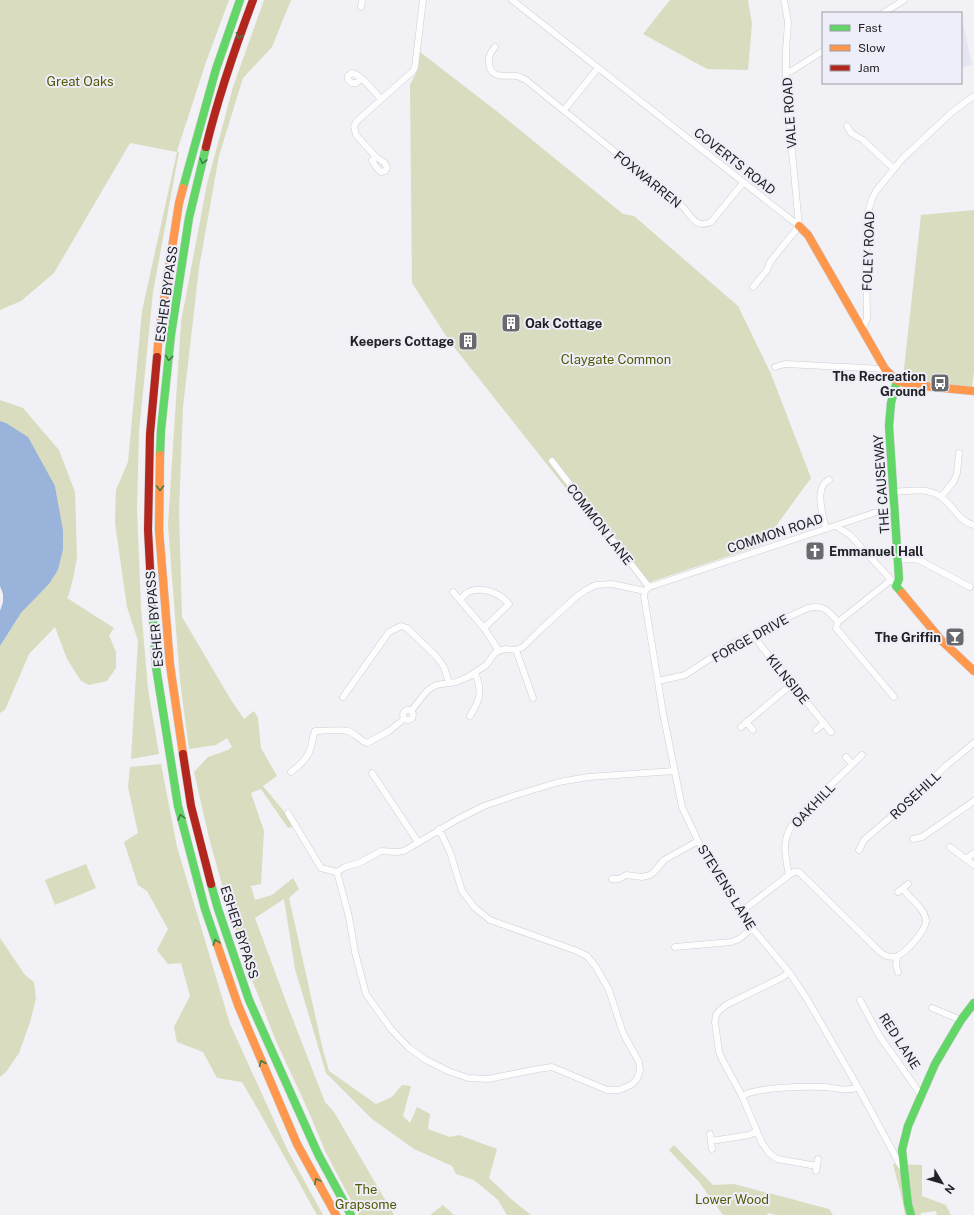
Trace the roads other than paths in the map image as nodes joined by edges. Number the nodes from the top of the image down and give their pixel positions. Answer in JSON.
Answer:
{"nodes":[{"id":1,"x":240,"y":0,"type":"edge"},
{"id":2,"x":253,"y":0,"type":"edge"},
{"id":3,"x":362,"y":0,"type":"edge"},
{"id":4,"x":423,"y":0,"type":"edge"},
{"id":5,"x":512,"y":0,"type":"edge"},
{"id":6,"x":784,"y":0,"type":"edge"},
{"id":7,"x":904,"y":0,"type":"edge"},
{"id":8,"x":361,"y":7,"type":"dead end"},
{"id":9,"x":885,"y":12,"type":"edge"},
{"id":10,"x":495,"y":47,"type":"dead end"},
{"id":11,"x":822,"y":52,"type":"edge"},
{"id":12,"x":598,"y":68,"type":"junction"},
{"id":13,"x":786,"y":73,"type":"junction"},
{"id":14,"x":362,"y":79,"type":"dead end"},
{"id":15,"x":974,"y":96,"type":"edge"},
{"id":16,"x":381,"y":99,"type":"junction"},
{"id":17,"x":564,"y":110,"type":"junction"},
{"id":18,"x":847,"y":126,"type":"dead end"},
{"id":19,"x":372,"y":160,"type":"dead end"},
{"id":20,"x":894,"y":169,"type":"junction"},
{"id":21,"x":743,"y":182,"type":"junction"},
{"id":22,"x":799,"y":226,"type":"junction"},
{"id":23,"x":753,"y":287,"type":"dead end"},
{"id":24,"x":861,"y":327,"type":"junction"},
{"id":25,"x":774,"y":367,"type":"dead end"},
{"id":26,"x":886,"y":370,"type":"junction"},
{"id":27,"x":897,"y":381,"type":"junction"},
{"id":28,"x":974,"y":391,"type":"edge"},
{"id":29,"x":959,"y":453,"type":"dead end"},
{"id":30,"x":951,"y":459,"type":"dead end"},
{"id":31,"x":958,"y":460,"type":"junction"},
{"id":32,"x":552,"y":461,"type":"dead end"},
{"id":33,"x":829,"y":480,"type":"dead end"},
{"id":34,"x":892,"y":492,"type":"junction"},
{"id":35,"x":941,"y":497,"type":"junction"},
{"id":36,"x":894,"y":509,"type":"junction"},
{"id":37,"x":974,"y":525,"type":"edge"},
{"id":38,"x":836,"y":526,"type":"junction"},
{"id":39,"x":826,"y":529,"type":"junction"},
{"id":40,"x":898,"y":560,"type":"junction"},
{"id":41,"x":894,"y":583,"type":"junction"},
{"id":42,"x":970,"y":587,"type":"dead end"},
{"id":43,"x":647,"y":589,"type":"junction"},
{"id":44,"x":453,"y":592,"type":"dead end"},
{"id":45,"x":460,"y":600,"type":"junction"},
{"id":46,"x":838,"y":622,"type":"junction"},
{"id":47,"x":484,"y":628,"type":"junction"},
{"id":48,"x":753,"y":633,"type":"junction"},
{"id":49,"x":516,"y":650,"type":"junction"},
{"id":50,"x":498,"y":651,"type":"junction"},
{"id":51,"x":974,"y":671,"type":"edge"},
{"id":52,"x":475,"y":673,"type":"junction"},
{"id":53,"x":658,"y":681,"type":"junction"},
{"id":54,"x":450,"y":682,"type":"junction"},
{"id":55,"x":792,"y":684,"type":"junction"},
{"id":56,"x":343,"y":697,"type":"dead end"},
{"id":57,"x":894,"y":697,"type":"dead end"},
{"id":58,"x":533,"y":698,"type":"dead end"},
{"id":59,"x":470,"y":716,"type":"dead end"},
{"id":60,"x":746,"y":722,"type":"junction"},
{"id":61,"x":824,"y":723,"type":"junction"},
{"id":62,"x":741,"y":727,"type":"dead end"},
{"id":63,"x":752,"y":730,"type":"dead end"},
{"id":64,"x":816,"y":730,"type":"dead end"},
{"id":65,"x":831,"y":732,"type":"dead end"},
{"id":66,"x":974,"y":743,"type":"edge"},
{"id":67,"x":862,"y":755,"type":"dead end"},
{"id":68,"x":846,"y":757,"type":"dead end"},
{"id":69,"x":852,"y":764,"type":"junction"},
{"id":70,"x":674,"y":771,"type":"junction"},
{"id":71,"x":291,"y":772,"type":"dead end"},
{"id":72,"x":372,"y":773,"type":"dead end"},
{"id":73,"x":974,"y":801,"type":"edge"},
{"id":74,"x":288,"y":814,"type":"dead end"},
{"id":75,"x":439,"y":829,"type":"junction"},
{"id":76,"x":913,"y":839,"type":"dead end"},
{"id":77,"x":698,"y":841,"type":"junction"},
{"id":78,"x":418,"y":842,"type":"junction"},
{"id":79,"x":950,"y":847,"type":"dead end"},
{"id":80,"x":859,"y":850,"type":"dead end"},
{"id":81,"x":974,"y":853,"type":"edge"},
{"id":82,"x":966,"y":858,"type":"junction"},
{"id":83,"x":974,"y":865,"type":"edge"},
{"id":84,"x":337,"y":872,"type":"junction"},
{"id":85,"x":789,"y":875,"type":"junction"},
{"id":86,"x":612,"y":879,"type":"dead end"},
{"id":87,"x":908,"y":884,"type":"dead end"},
{"id":88,"x":741,"y":912,"type":"junction"},
{"id":89,"x":926,"y":922,"type":"junction"},
{"id":90,"x":933,"y":922,"type":"dead end"},
{"id":91,"x":752,"y":928,"type":"junction"},
{"id":92,"x":675,"y":947,"type":"dead end"},
{"id":93,"x":896,"y":956,"type":"junction"},
{"id":94,"x":789,"y":972,"type":"junction"},
{"id":95,"x":898,"y":972,"type":"dead end"},
{"id":96,"x":860,"y":1000,"type":"dead end"},
{"id":97,"x":974,"y":1003,"type":"edge"},
{"id":98,"x":932,"y":1008,"type":"dead end"},
{"id":99,"x":961,"y":1020,"type":"junction"},
{"id":100,"x":858,"y":1087,"type":"junction"},
{"id":101,"x":921,"y":1095,"type":"junction"},
{"id":102,"x":742,"y":1096,"type":"junction"},
{"id":103,"x":757,"y":1131,"type":"junction"},
{"id":104,"x":710,"y":1134,"type":"dead end"},
{"id":105,"x":711,"y":1141,"type":"junction"},
{"id":106,"x":712,"y":1148,"type":"dead end"},
{"id":107,"x":902,"y":1150,"type":"junction"},
{"id":108,"x":893,"y":1151,"type":"junction"},
{"id":109,"x":818,"y":1159,"type":"dead end"},
{"id":110,"x":904,"y":1171,"type":"junction"},
{"id":111,"x":336,"y":1215,"type":"edge"},
{"id":112,"x":351,"y":1215,"type":"edge"},
{"id":113,"x":911,"y":1215,"type":"edge"}],
"edges":[{"from":111,"to":1,"type":"main road","name":"ESHER BYPASS","one_way":true},
{"from":2,"to":112,"type":"main road","name":"ESHER BYPASS","one_way":true},
{"from":3,"to":8,"type":"street"},
{"from":4,"to":16,"type":"street"},
{"from":5,"to":12,"type":"street","name":"COVERTS ROAD"},
{"from":6,"to":13,"type":"street","name":"VALE ROAD"},
{"from":7,"to":9,"type":"street"},
{"from":10,"to":17,"type":"street","name":"FOXWARREN"},
{"from":11,"to":13,"type":"street"},
{"from":12,"to":17,"type":"street"},
{"from":12,"to":21,"type":"street","name":"COVERTS ROAD"},
{"from":13,"to":22,"type":"street","name":"VALE ROAD"},
{"from":14,"to":16,"type":"street"},
{"from":15,"to":20,"type":"street","name":"FOLEY ROAD"},
{"from":16,"to":19,"type":"street"},
{"from":17,"to":21,"type":"street","name":"FOXWARREN"},
{"from":18,"to":20,"type":"street"},
{"from":20,"to":24,"type":"street","name":"FOLEY ROAD"},
{"from":21,"to":22,"type":"street","name":"COVERTS ROAD"},
{"from":22,"to":23,"type":"street"},
{"from":22,"to":24,"type":"main road","name":"COVERTS ROAD"},
{"from":24,"to":26,"type":"main road","name":"COVERTS ROAD"},
{"from":25,"to":26,"type":"street"},
{"from":26,"to":27,"type":"main road","name":"COVERTS ROAD"},
{"from":27,"to":28,"type":"main road"},
{"from":27,"to":34,"type":"main road","name":"THE CAUSEWAY"},
{"from":29,"to":31,"type":"street"},
{"from":30,"to":31,"type":"street"},
{"from":31,"to":35,"type":"street"},
{"from":32,"to":43,"type":"street","name":"COMMON LANE"},
{"from":33,"to":39,"type":"street"},
{"from":34,"to":35,"type":"street"},
{"from":34,"to":36,"type":"main road","name":"THE CAUSEWAY"},
{"from":35,"to":37,"type":"street"},
{"from":36,"to":38,"type":"street"},
{"from":36,"to":40,"type":"main road","name":"THE CAUSEWAY"},
{"from":38,"to":39,"type":"street","name":"COMMON ROAD"},
{"from":38,"to":41,"type":"street","name":"COMMON ROAD"},
{"from":39,"to":43,"type":"street","name":"COMMON ROAD"},
{"from":40,"to":41,"type":"main road","name":"THE CAUSEWAY"},
{"from":40,"to":42,"type":"street"},
{"from":41,"to":46,"type":"street"},
{"from":41,"to":51,"type":"main road","name":"COMMON ROAD"},
{"from":43,"to":49,"type":"street"},
{"from":43,"to":53,"type":"street","name":"STEVENS LANE"},
{"from":44,"to":45,"type":"street"},
{"from":45,"to":47,"type":"street"},
{"from":45,"to":47,"type":"street"},
{"from":46,"to":48,"type":"street","name":"FORGE DRIVE"},
{"from":46,"to":57,"type":"street"},
{"from":47,"to":50,"type":"street"},
{"from":48,"to":53,"type":"street","name":"FORGE DRIVE"},
{"from":48,"to":55,"type":"street","name":"KILNSIDE"},
{"from":49,"to":50,"type":"street"},
{"from":49,"to":58,"type":"street"},
{"from":50,"to":52,"type":"street"},
{"from":52,"to":54,"type":"street"},
{"from":52,"to":59,"type":"street"},
{"from":53,"to":70,"type":"street","name":"STEVENS LANE"},
{"from":54,"to":56,"type":"street"},
{"from":54,"to":71,"type":"street"},
{"from":55,"to":60,"type":"street"},
{"from":55,"to":61,"type":"street","name":"KILNSIDE"},
{"from":60,"to":62,"type":"street"},
{"from":60,"to":63,"type":"street"},
{"from":61,"to":64,"type":"street"},
{"from":61,"to":65,"type":"street","name":"KILNSIDE"},
{"from":66,"to":80,"type":"street","name":"ROSEHILL"},
{"from":67,"to":69,"type":"street","name":"OAKHILL"},
{"from":68,"to":69,"type":"street"},
{"from":69,"to":85,"type":"street","name":"OAKHILL"},
{"from":70,"to":75,"type":"street"},
{"from":70,"to":77,"type":"street","name":"STEVENS LANE"},
{"from":72,"to":78,"type":"street"},
{"from":73,"to":76,"type":"street"},
{"from":74,"to":84,"type":"street"},
{"from":75,"to":78,"type":"street"},
{"from":75,"to":84,"type":"street"},
{"from":77,"to":86,"type":"street"},
{"from":77,"to":88,"type":"street","name":"STEVENS LANE"},
{"from":78,"to":84,"type":"street"},
{"from":79,"to":82,"type":"street"},
{"from":81,"to":82,"type":"street"},
{"from":82,"to":83,"type":"street"},
{"from":85,"to":88,"type":"street"},
{"from":85,"to":93,"type":"street"},
{"from":87,"to":89,"type":"street"},
{"from":88,"to":91,"type":"street","name":"STEVENS LANE"},
{"from":89,"to":90,"type":"street"},
{"from":89,"to":93,"type":"street"},
{"from":91,"to":92,"type":"street"},
{"from":91,"to":94,"type":"street","name":"STEVENS LANE"},
{"from":93,"to":95,"type":"street"},
{"from":94,"to":100,"type":"street","name":"STEVENS LANE"},
{"from":94,"to":102,"type":"street"},
{"from":96,"to":101,"type":"street","name":"RED LANE"},
{"from":97,"to":99,"type":"main road","name":"RED LANE"},
{"from":98,"to":99,"type":"street"},
{"from":99,"to":101,"type":"main road","name":"RED LANE"},
{"from":100,"to":102,"type":"street"},
{"from":100,"to":108,"type":"street","name":"STEVENS LANE"},
{"from":101,"to":107,"type":"main road","name":"RED LANE"},
{"from":102,"to":103,"type":"street"},
{"from":103,"to":105,"type":"street"},
{"from":103,"to":109,"type":"street"},
{"from":104,"to":105,"type":"street"},
{"from":105,"to":106,"type":"street"},
{"from":107,"to":108,"type":"street"},
{"from":107,"to":110,"type":"main road","name":"RED LANE"},
{"from":108,"to":110,"type":"street","name":"STEVENS LANE"},
{"from":110,"to":113,"type":"main road","name":"RED LANE"}]}
